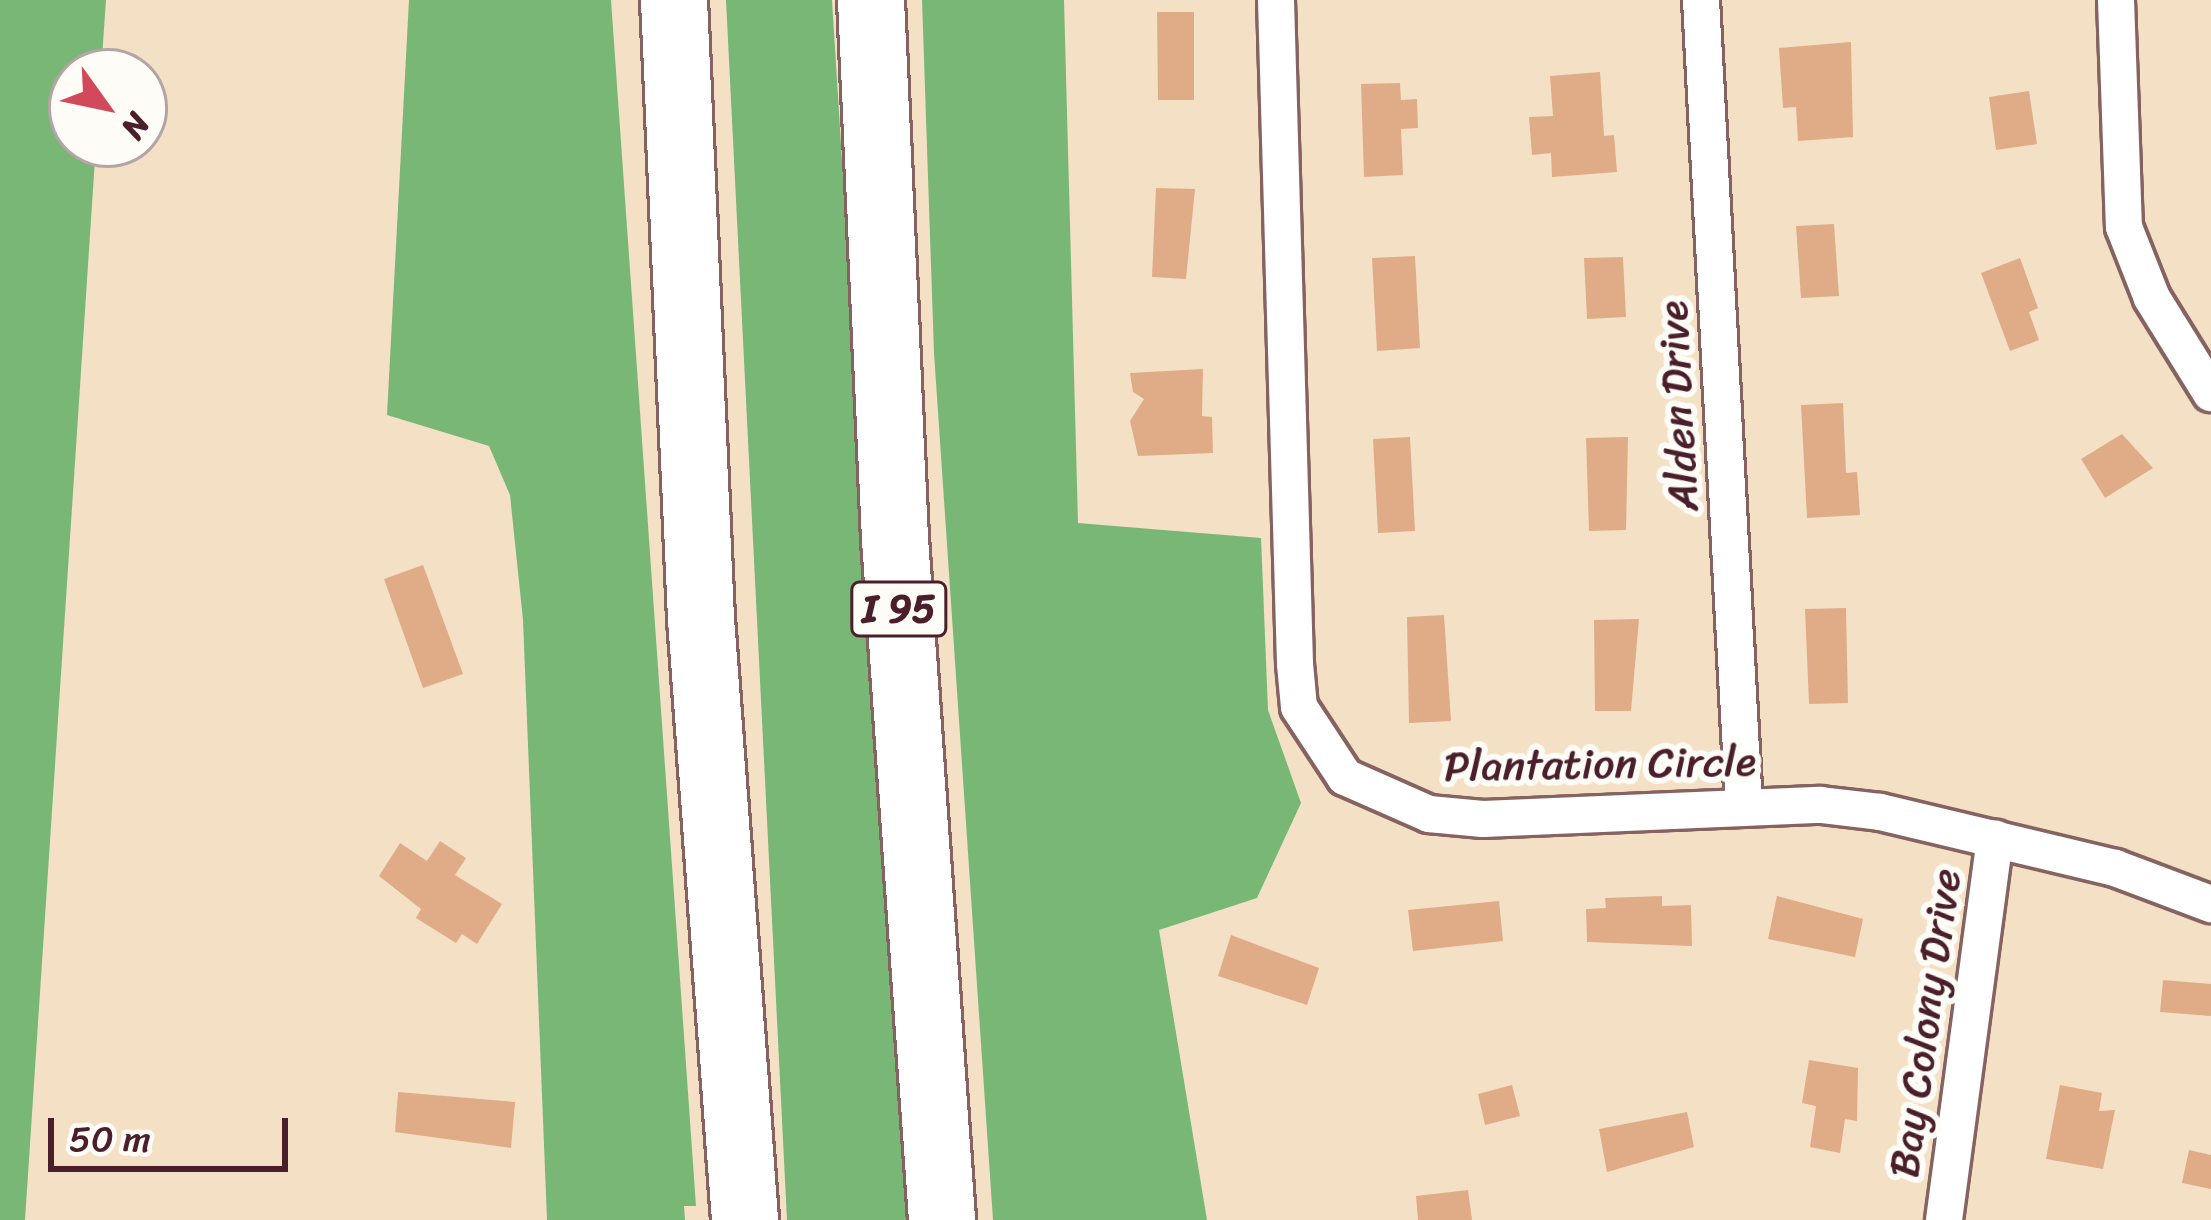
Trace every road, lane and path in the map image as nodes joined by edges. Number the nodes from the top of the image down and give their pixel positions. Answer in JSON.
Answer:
{"nodes":[{"id":1,"x":674,"y":0,"type":"edge"},
{"id":2,"x":871,"y":0,"type":"edge"},
{"id":3,"x":1276,"y":0,"type":"edge"},
{"id":4,"x":1701,"y":0,"type":"edge"},
{"id":5,"x":2116,"y":0,"type":"edge"},
{"id":6,"x":2211,"y":393,"type":"edge"},
{"id":7,"x":1744,"y":806,"type":"junction"},
{"id":8,"x":1995,"y":838,"type":"junction"},
{"id":9,"x":2211,"y":904,"type":"edge"},
{"id":10,"x":744,"y":1214,"type":"edge"},
{"id":11,"x":942,"y":1219,"type":"edge"},
{"id":12,"x":1944,"y":1220,"type":"edge"}],
"edges":[{"from":1,"to":10,"type":"highway"},
{"from":2,"to":11,"type":"highway","number":"I 95"},
{"from":3,"to":7,"type":"street","name":"Plantation Circle"},
{"from":4,"to":7,"type":"street","name":"Alden Drive"},
{"from":5,"to":6,"type":"street"},
{"from":7,"to":8,"type":"street","name":"Plantation Circle"},
{"from":8,"to":9,"type":"street","name":"Plantation Circle"},
{"from":8,"to":12,"type":"street","name":"Bay Colony Drive"}]}
